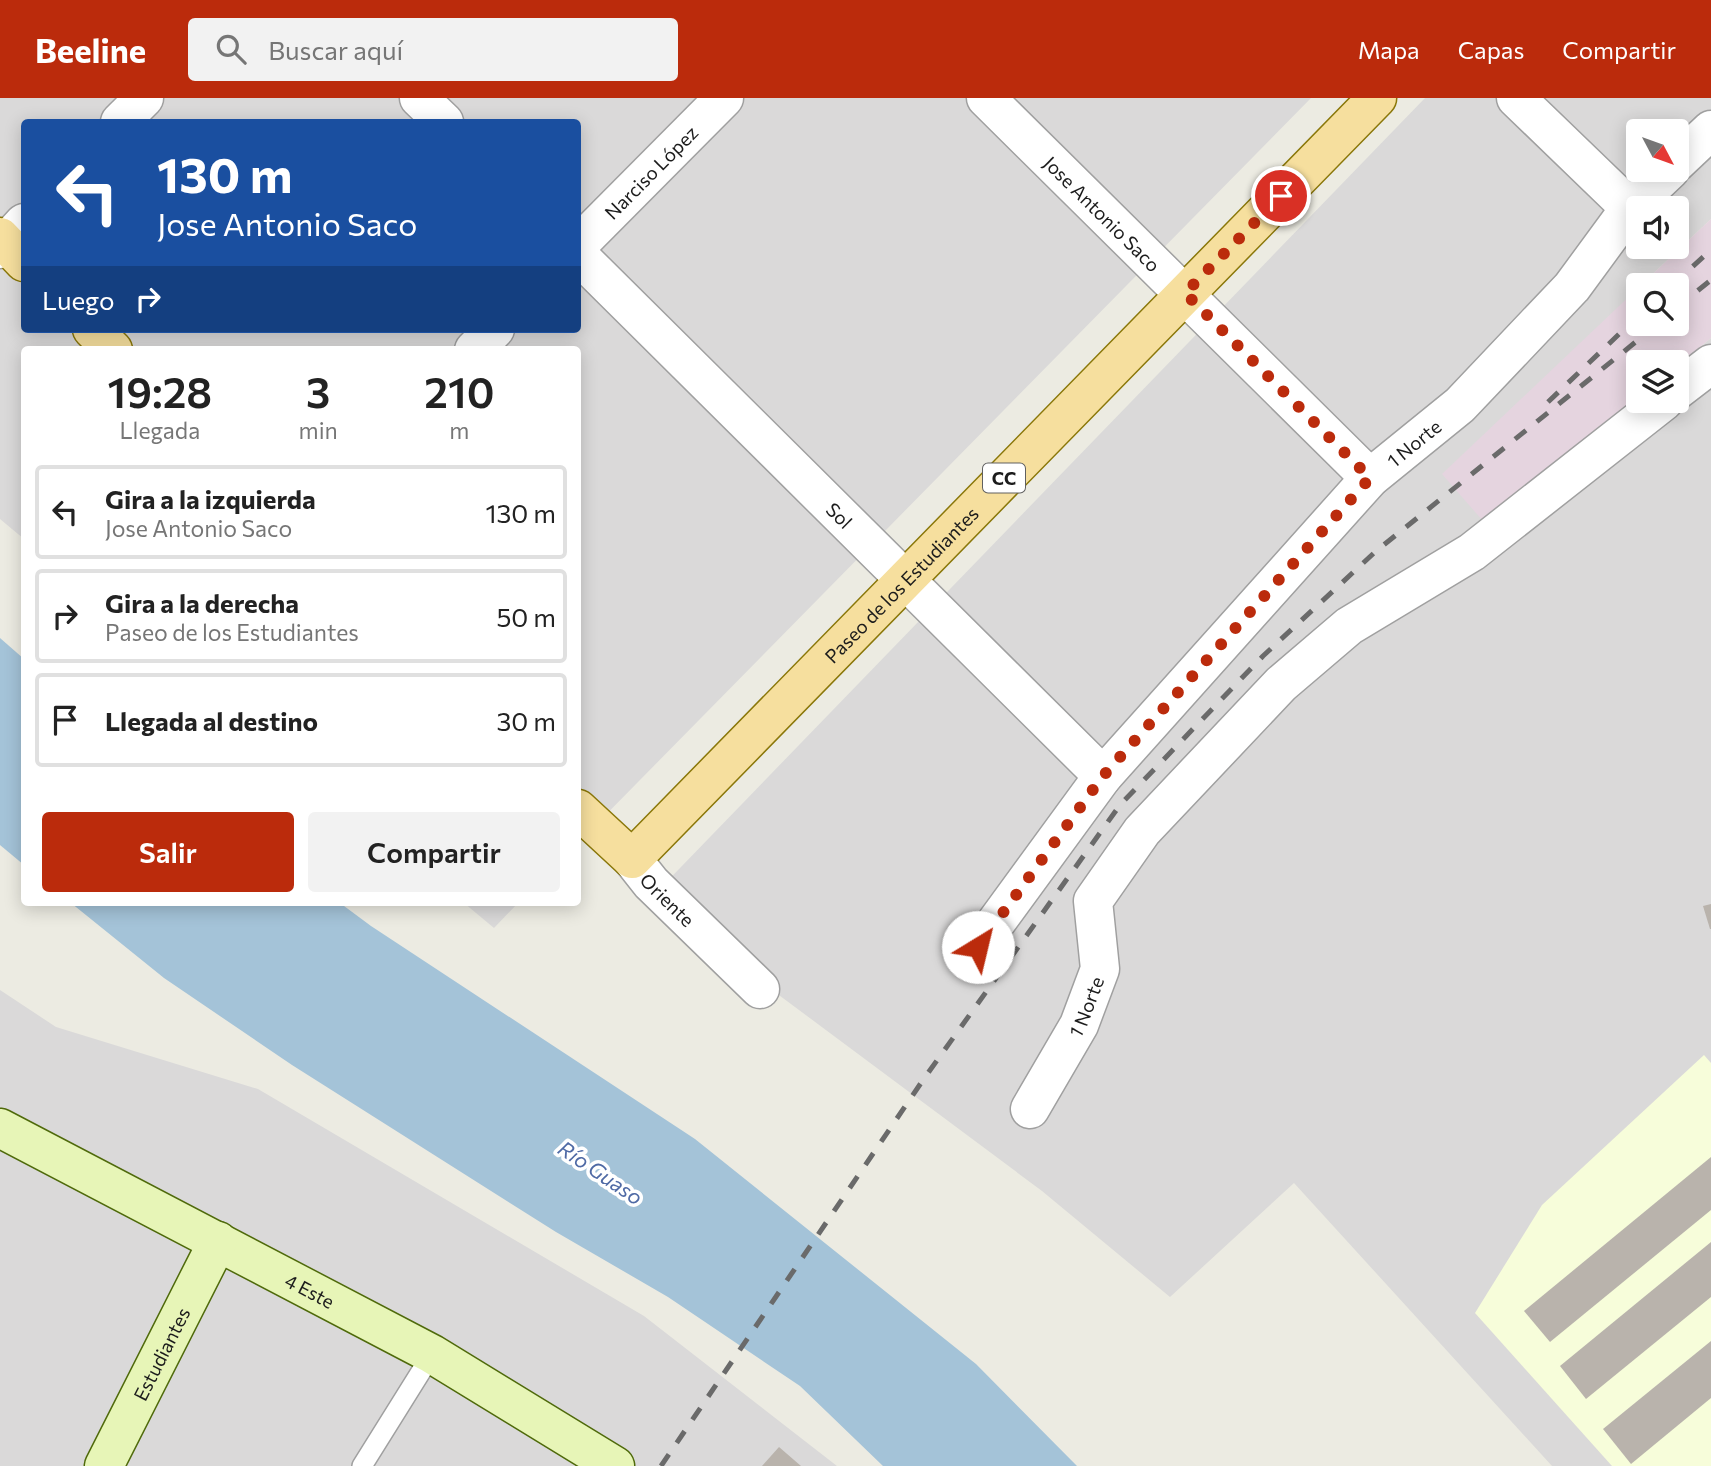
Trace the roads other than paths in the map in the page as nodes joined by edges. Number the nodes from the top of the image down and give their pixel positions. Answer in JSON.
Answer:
{"nodes":[{"id":1,"x":144,"y":98,"type":"edge"},
{"id":2,"x":419,"y":98,"type":"edge"},
{"id":3,"x":724,"y":98,"type":"edge"},
{"id":4,"x":986,"y":98,"type":"edge"},
{"id":5,"x":1377,"y":98,"type":"edge"},
{"id":6,"x":1516,"y":98,"type":"edge"},
{"id":7,"x":123,"y":119,"type":"edge"},
{"id":8,"x":441,"y":119,"type":"edge"},
{"id":9,"x":1711,"y":130,"type":"edge"},
{"id":10,"x":1689,"y":151,"type":"edge"},
{"id":11,"x":1657,"y":182,"type":"edge"},
{"id":12,"x":1643,"y":196,"type":"edge"},
{"id":13,"x":1626,"y":204,"type":"edge"},
{"id":14,"x":1626,"y":213,"type":"edge"},
{"id":15,"x":581,"y":242,"type":"edge"},
{"id":16,"x":581,"y":258,"type":"edge"},
{"id":17,"x":1185,"y":293,"type":"junction"},
{"id":18,"x":96,"y":333,"type":"edge"},
{"id":19,"x":491,"y":333,"type":"edge"},
{"id":20,"x":109,"y":346,"type":"edge"},
{"id":21,"x":478,"y":346,"type":"edge"},
{"id":22,"x":1711,"y":364,"type":"edge"},
{"id":23,"x":1689,"y":381,"type":"edge"},
{"id":24,"x":1649,"y":413,"type":"edge"},
{"id":25,"x":1370,"y":478,"type":"junction"},
{"id":26,"x":904,"y":580,"type":"junction"},
{"id":27,"x":1103,"y":776,"type":"junction"},
{"id":28,"x":581,"y":812,"type":"edge"},
{"id":29,"x":632,"y":859,"type":"junction"},
{"id":30,"x":978,"y":947,"type":"dead end"},
{"id":31,"x":760,"y":989,"type":"dead end"},
{"id":32,"x":1030,"y":1109,"type":"dead end"},
{"id":33,"x":0,"y":1128,"type":"edge"},
{"id":34,"x":218,"y":1241,"type":"junction"},
{"id":35,"x":432,"y":1354,"type":"junction"},
{"id":36,"x":104,"y":1466,"type":"edge"},
{"id":37,"x":362,"y":1466,"type":"edge"},
{"id":38,"x":615,"y":1466,"type":"edge"}],
"edges":[{"from":1,"to":7,"type":"street"},
{"from":2,"to":8,"type":"street"},
{"from":3,"to":15,"type":"street","name":"Narciso López"},
{"from":4,"to":17,"type":"street","name":"Jose Antonio Saco"},
{"from":5,"to":17,"type":"main road","name":"Paseo de los Estudiantes","number":"CC"},
{"from":6,"to":13,"type":"street"},
{"from":9,"to":10,"type":"street"},
{"from":11,"to":12,"type":"street","name":"1 Norte"},
{"from":14,"to":25,"type":"street","name":"1 Norte"},
{"from":16,"to":26,"type":"street","name":"Sol"},
{"from":17,"to":25,"type":"street","name":"Jose Antonio Saco"},
{"from":17,"to":26,"type":"main road","name":"Paseo de los Estudiantes","number":"CC"},
{"from":18,"to":20,"type":"main road"},
{"from":19,"to":21,"type":"street"},
{"from":22,"to":23,"type":"street"},
{"from":24,"to":32,"type":"street","name":"1 Norte"},
{"from":25,"to":27,"type":"street","name":"1 Norte"},
{"from":26,"to":27,"type":"street","name":"Sol"},
{"from":26,"to":29,"type":"main road","name":"Paseo de los Estudiantes","number":"CC"},
{"from":27,"to":30,"type":"street","name":"1 Norte"},
{"from":28,"to":29,"type":"main road","name":"Oriente"},
{"from":29,"to":31,"type":"street","name":"Oriente"},
{"from":33,"to":34,"type":"main road","name":"4 Este"},
{"from":34,"to":35,"type":"main road","name":"4 Este"},
{"from":34,"to":36,"type":"main road","name":"Estudiantes"},
{"from":35,"to":37,"type":"lane"},
{"from":35,"to":38,"type":"main road","name":"4 Este"}]}
